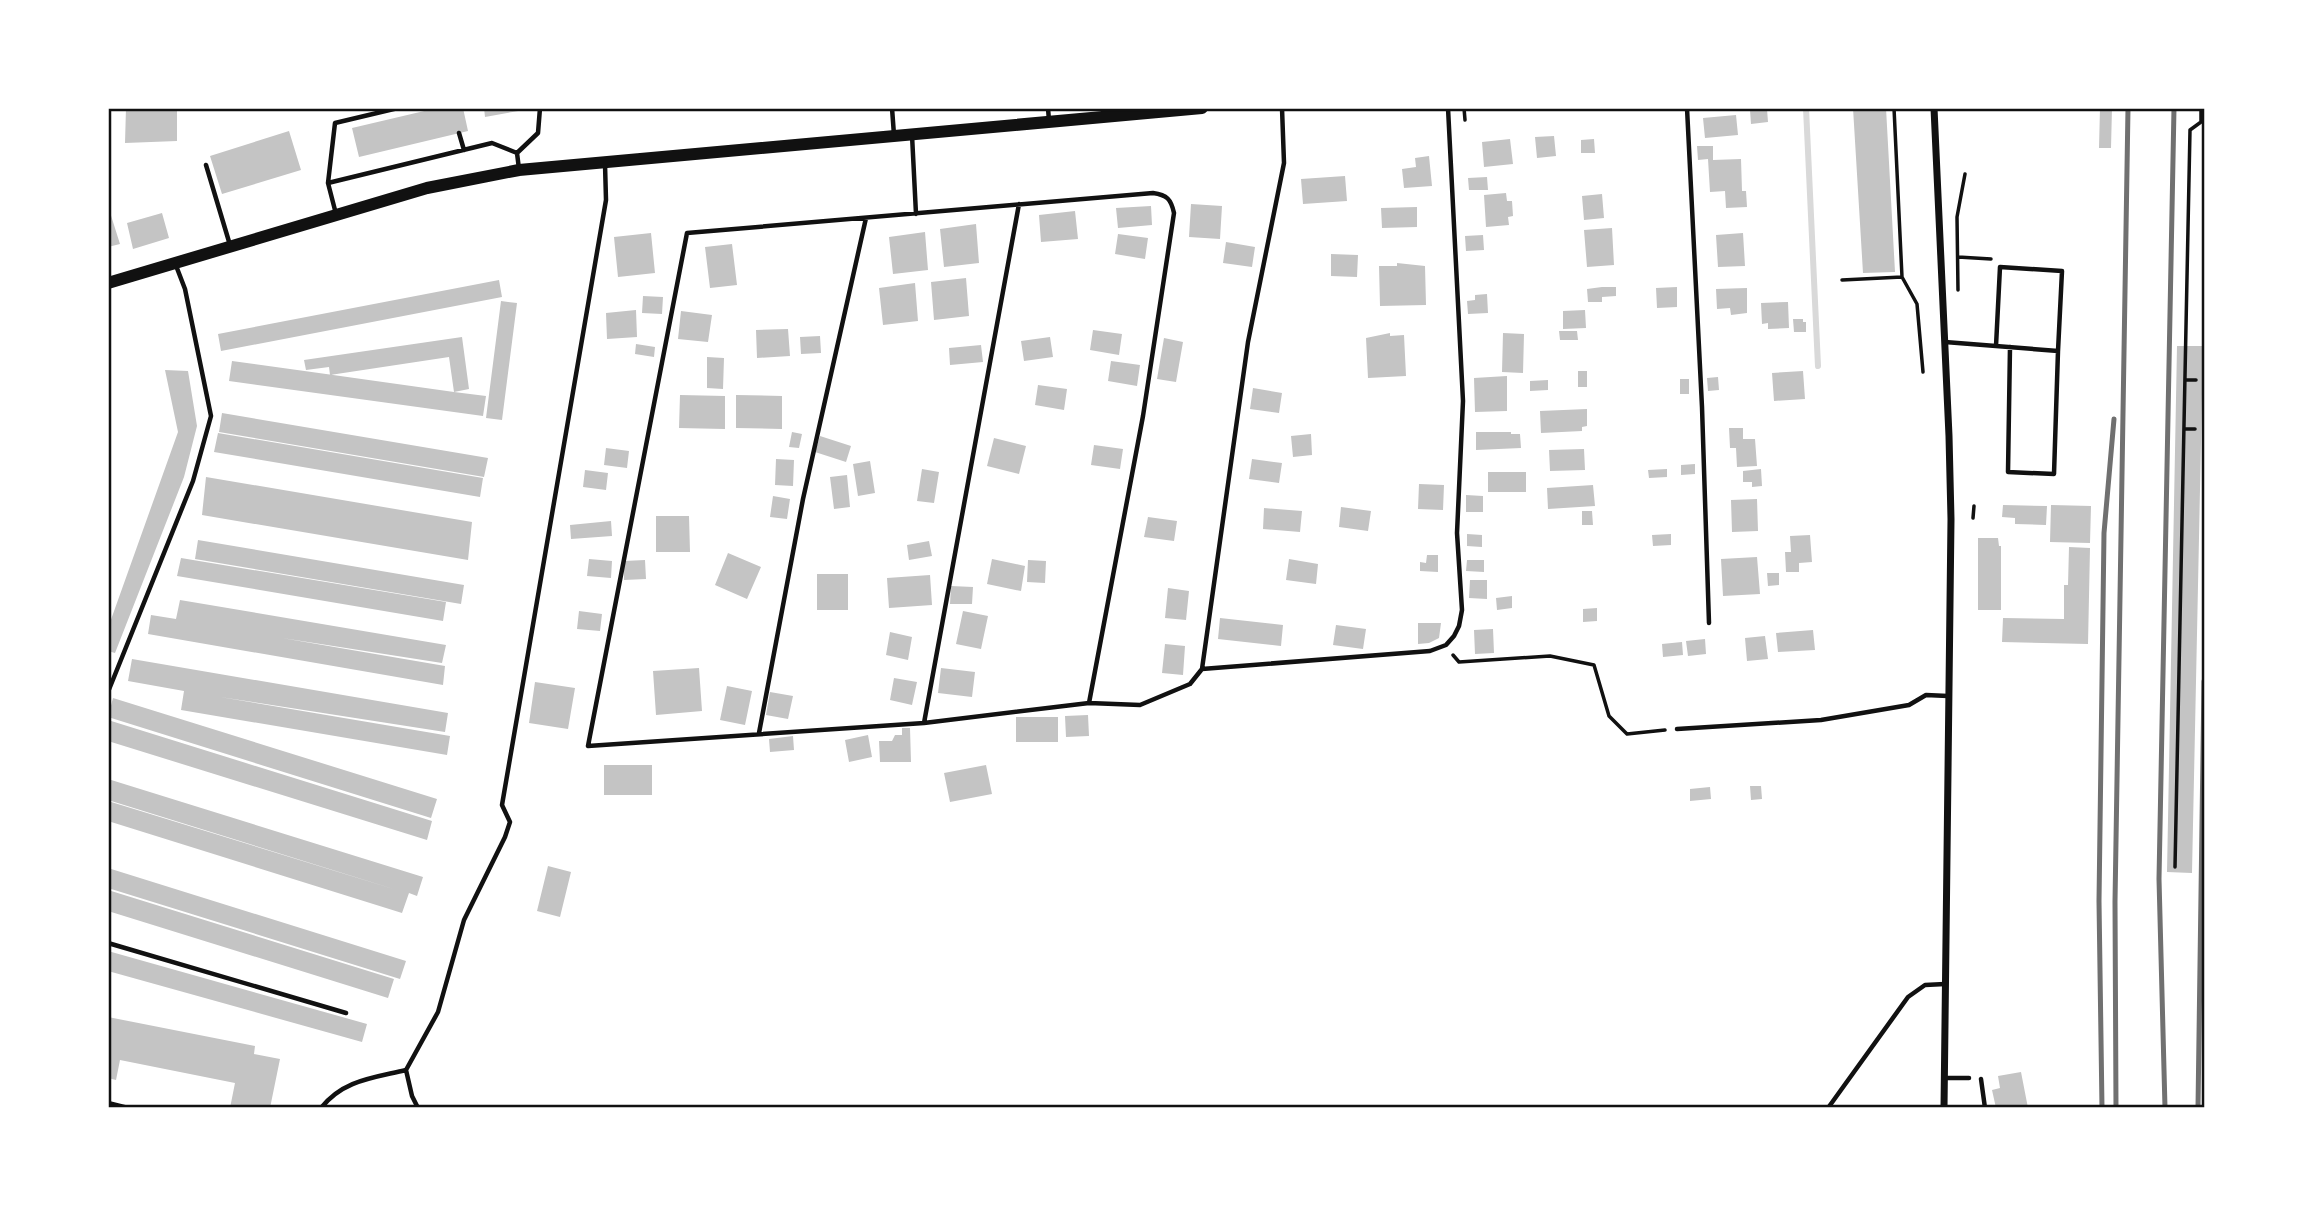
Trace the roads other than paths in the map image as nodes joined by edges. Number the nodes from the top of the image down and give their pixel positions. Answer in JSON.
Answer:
{"nodes":[{"id":1,"x":398,"y":108,"type":"edge"},
{"id":2,"x":540,"y":108,"type":"edge"},
{"id":3,"x":892,"y":108,"type":"edge"},
{"id":4,"x":1048,"y":108,"type":"edge"},
{"id":5,"x":1202,"y":108,"type":"edge"},
{"id":6,"x":1282,"y":108,"type":"edge"},
{"id":7,"x":1448,"y":108,"type":"edge"},
{"id":8,"x":1687,"y":108,"type":"edge"},
{"id":9,"x":1934,"y":108,"type":"edge"},
{"id":10,"x":1049,"y":122,"type":"junction"},
{"id":11,"x":459,"y":133,"type":"dead end"},
{"id":12,"x":912,"y":134,"type":"junction"},
{"id":13,"x":894,"y":136,"type":"junction"},
{"id":14,"x":464,"y":150,"type":"junction"},
{"id":15,"x":517,"y":153,"type":"junction"},
{"id":16,"x":604,"y":161,"type":"junction"},
{"id":17,"x":206,"y":165,"type":"dead end"},
{"id":18,"x":519,"y":170,"type":"junction"},
{"id":19,"x":328,"y":183,"type":"junction"},
{"id":20,"x":1019,"y":204,"type":"junction"},
{"id":21,"x":336,"y":214,"type":"junction"},
{"id":22,"x":916,"y":214,"type":"junction"},
{"id":23,"x":866,"y":218,"type":"junction"},
{"id":24,"x":231,"y":245,"type":"junction"},
{"id":25,"x":175,"y":262,"type":"junction"},
{"id":26,"x":108,"y":283,"type":"edge"},
{"id":27,"x":1945,"y":342,"type":"junction"},
{"id":28,"x":1996,"y":346,"type":"junction"},
{"id":29,"x":2010,"y":347,"type":"junction"},
{"id":30,"x":2058,"y":351,"type":"junction"},
{"id":31,"x":1709,"y":623,"type":"dead end"},
{"id":32,"x":1202,"y":669,"type":"junction"},
{"id":33,"x":108,"y":692,"type":"edge"},
{"id":34,"x":1948,"y":696,"type":"junction"},
{"id":35,"x":1088,"y":703,"type":"junction"},
{"id":36,"x":923,"y":723,"type":"junction"},
{"id":37,"x":1677,"y":729,"type":"road end"},
{"id":38,"x":759,"y":733,"type":"junction"},
{"id":39,"x":108,"y":943,"type":"edge"},
{"id":40,"x":1945,"y":984,"type":"junction"},
{"id":41,"x":346,"y":1013,"type":"dead end"},
{"id":42,"x":406,"y":1070,"type":"junction"},
{"id":43,"x":1944,"y":1077,"type":"junction"},
{"id":44,"x":1969,"y":1078,"type":"dead end"},
{"id":45,"x":1981,"y":1079,"type":"dead end"},
{"id":46,"x":108,"y":1103,"type":"edge"},
{"id":47,"x":128,"y":1108,"type":"edge"},
{"id":48,"x":321,"y":1108,"type":"edge"},
{"id":49,"x":418,"y":1108,"type":"edge"},
{"id":50,"x":1828,"y":1108,"type":"edge"},
{"id":51,"x":1944,"y":1108,"type":"edge"},
{"id":52,"x":1985,"y":1108,"type":"edge"}],
"edges":[{"from":1,"to":19,"type":"lane"},
{"from":2,"to":15,"type":"lane"},
{"from":3,"to":13,"type":"lane"},
{"from":4,"to":10,"type":"lane"},
{"from":5,"to":10,"type":"main road"},
{"from":6,"to":32,"type":"lane"},
{"from":7,"to":32,"type":"lane"},
{"from":8,"to":31,"type":"lane"},
{"from":9,"to":27,"type":"street"},
{"from":10,"to":12,"type":"main road"},
{"from":11,"to":14,"type":"lane"},
{"from":12,"to":13,"type":"main road"},
{"from":12,"to":22,"type":"lane"},
{"from":13,"to":16,"type":"main road"},
{"from":14,"to":15,"type":"lane"},
{"from":14,"to":19,"type":"lane"},
{"from":15,"to":18,"type":"lane"},
{"from":16,"to":18,"type":"main road"},
{"from":16,"to":42,"type":"lane"},
{"from":17,"to":24,"type":"lane"},
{"from":18,"to":21,"type":"main road"},
{"from":19,"to":21,"type":"lane"},
{"from":20,"to":22,"type":"lane"},
{"from":20,"to":35,"type":"lane"},
{"from":20,"to":36,"type":"lane"},
{"from":21,"to":24,"type":"main road"},
{"from":22,"to":23,"type":"lane"},
{"from":23,"to":38,"type":"lane"},
{"from":23,"to":38,"type":"lane"},
{"from":24,"to":25,"type":"main road"},
{"from":25,"to":26,"type":"main road"},
{"from":25,"to":33,"type":"lane"},
{"from":27,"to":28,"type":"lane"},
{"from":27,"to":34,"type":"street"},
{"from":28,"to":29,"type":"lane"},
{"from":28,"to":30,"type":"lane"},
{"from":29,"to":30,"type":"lane"},
{"from":29,"to":30,"type":"lane"},
{"from":32,"to":35,"type":"lane"},
{"from":34,"to":37,"type":"lane"},
{"from":34,"to":40,"type":"street"},
{"from":35,"to":36,"type":"lane"},
{"from":36,"to":38,"type":"lane"},
{"from":39,"to":41,"type":"lane"},
{"from":40,"to":43,"type":"street"},
{"from":40,"to":50,"type":"lane"},
{"from":42,"to":48,"type":"lane"},
{"from":42,"to":49,"type":"lane"},
{"from":43,"to":44,"type":"lane"},
{"from":43,"to":51,"type":"street"},
{"from":45,"to":52,"type":"lane"},
{"from":46,"to":47,"type":"lane"}]}
